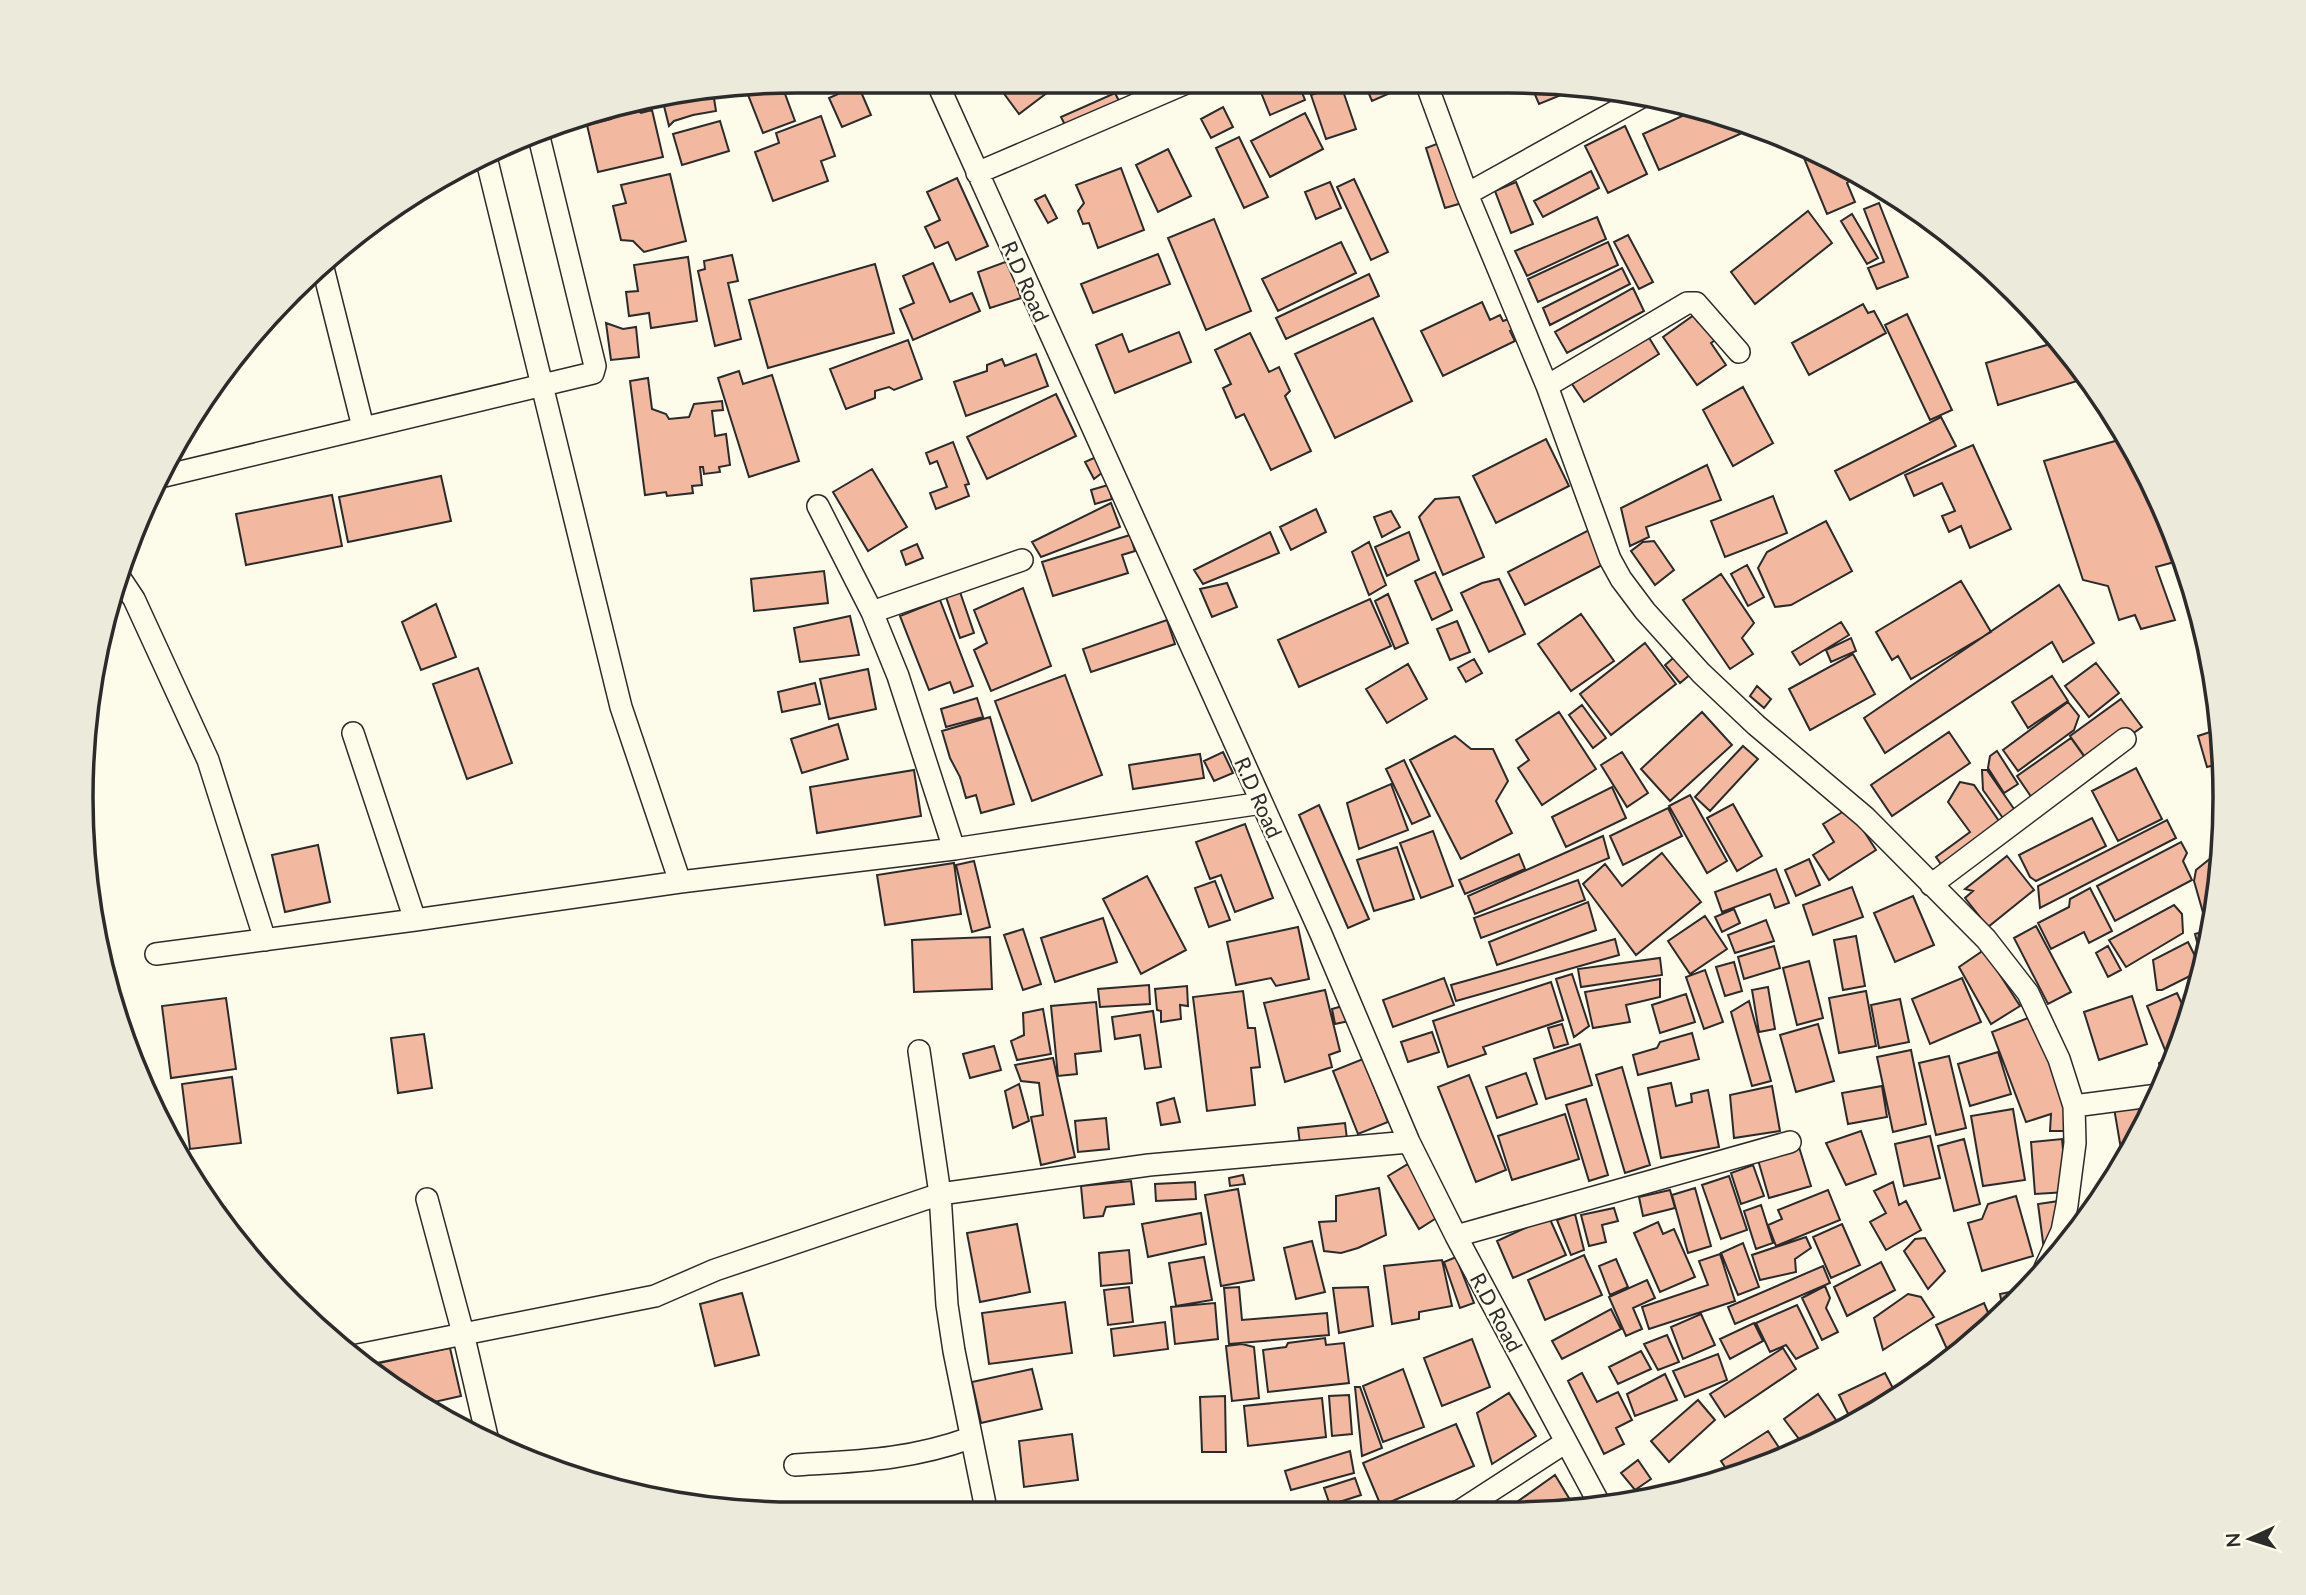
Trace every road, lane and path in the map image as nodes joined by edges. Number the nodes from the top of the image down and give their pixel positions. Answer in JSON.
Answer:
{"nodes":[{"id":1,"x":942,"y":93,"type":"edge"},
{"id":2,"x":1163,"y":93,"type":"edge"},
{"id":3,"x":1431,"y":93,"type":"edge"},
{"id":4,"x":1630,"y":104,"type":"edge"},
{"id":5,"x":540,"y":141,"type":"edge"},
{"id":6,"x":488,"y":164,"type":"edge"},
{"id":7,"x":977,"y":173,"type":"junction"},
{"id":8,"x":1466,"y":194,"type":"junction"},
{"id":9,"x":325,"y":275,"type":"edge"},
{"id":10,"x":1739,"y":352,"type":"dead end"},
{"id":11,"x":1547,"y":386,"type":"junction"},
{"id":12,"x":363,"y":427,"type":"junction"},
{"id":13,"x":171,"y":474,"type":"edge"},
{"id":14,"x":818,"y":506,"type":"dead end"},
{"id":15,"x":1022,"y":560,"type":"dead end"},
{"id":16,"x":125,"y":586,"type":"edge"},
{"id":17,"x":872,"y":612,"type":"junction"},
{"id":18,"x":353,"y":733,"type":"dead end"},
{"id":19,"x":2125,"y":739,"type":"dead end"},
{"id":20,"x":1262,"y":803,"type":"junction"},
{"id":21,"x":954,"y":849,"type":"junction"},
{"id":22,"x":680,"y":882,"type":"junction"},
{"id":23,"x":1931,"y":885,"type":"junction"},
{"id":24,"x":415,"y":920,"type":"junction"},
{"id":25,"x":265,"y":940,"type":"junction"},
{"id":26,"x":156,"y":954,"type":"dead end"},
{"id":27,"x":919,"y":1051,"type":"dead end"},
{"id":28,"x":2147,"y":1096,"type":"edge"},
{"id":29,"x":2074,"y":1106,"type":"junction"},
{"id":30,"x":1409,"y":1142,"type":"junction"},
{"id":31,"x":1790,"y":1142,"type":"dead end"},
{"id":32,"x":940,"y":1194,"type":"junction"},
{"id":33,"x":427,"y":1199,"type":"dead end"},
{"id":34,"x":1456,"y":1236,"type":"junction"},
{"id":35,"x":2059,"y":1237,"type":"edge"},
{"id":36,"x":463,"y":1333,"type":"junction"},
{"id":37,"x":364,"y":1354,"type":"edge"},
{"id":38,"x":485,"y":1430,"type":"edge"},
{"id":39,"x":970,"y":1438,"type":"junction"},
{"id":40,"x":1566,"y":1442,"type":"junction"},
{"id":41,"x":795,"y":1465,"type":"dead end"},
{"id":42,"x":1596,"y":1496,"type":"edge"},
{"id":43,"x":984,"y":1502,"type":"edge"},
{"id":44,"x":1474,"y":1502,"type":"edge"}],
"edges":[{"from":1,"to":7,"type":"street","name":"R.D Road"},
{"from":2,"to":7,"type":"street"},
{"from":3,"to":8,"type":"street"},
{"from":4,"to":8,"type":"street"},
{"from":5,"to":12,"type":"street"},
{"from":6,"to":22,"type":"street"},
{"from":7,"to":20,"type":"street","name":"R.D Road"},
{"from":8,"to":11,"type":"street"},
{"from":9,"to":12,"type":"street"},
{"from":10,"to":11,"type":"street"},
{"from":11,"to":23,"type":"street"},
{"from":12,"to":13,"type":"street"},
{"from":14,"to":17,"type":"street"},
{"from":15,"to":17,"type":"street"},
{"from":16,"to":25,"type":"street"},
{"from":17,"to":21,"type":"street"},
{"from":18,"to":24,"type":"street"},
{"from":19,"to":23,"type":"street"},
{"from":20,"to":21,"type":"street"},
{"from":20,"to":30,"type":"street","name":"R.D Road"},
{"from":21,"to":22,"type":"street"},
{"from":22,"to":24,"type":"street"},
{"from":23,"to":29,"type":"street"},
{"from":24,"to":25,"type":"street"},
{"from":25,"to":26,"type":"street"},
{"from":27,"to":32,"type":"street"},
{"from":28,"to":29,"type":"street"},
{"from":29,"to":35,"type":"street"},
{"from":30,"to":32,"type":"street"},
{"from":30,"to":34,"type":"street","name":"R.D Road"},
{"from":31,"to":34,"type":"street"},
{"from":32,"to":36,"type":"street"},
{"from":32,"to":39,"type":"street"},
{"from":33,"to":36,"type":"street"},
{"from":34,"to":40,"type":"street","name":"R.D Road"},
{"from":36,"to":37,"type":"street"},
{"from":36,"to":38,"type":"street"},
{"from":39,"to":41,"type":"street"},
{"from":39,"to":43,"type":"street"},
{"from":40,"to":42,"type":"street","name":"R.D Road"},
{"from":40,"to":44,"type":"street"}]}
